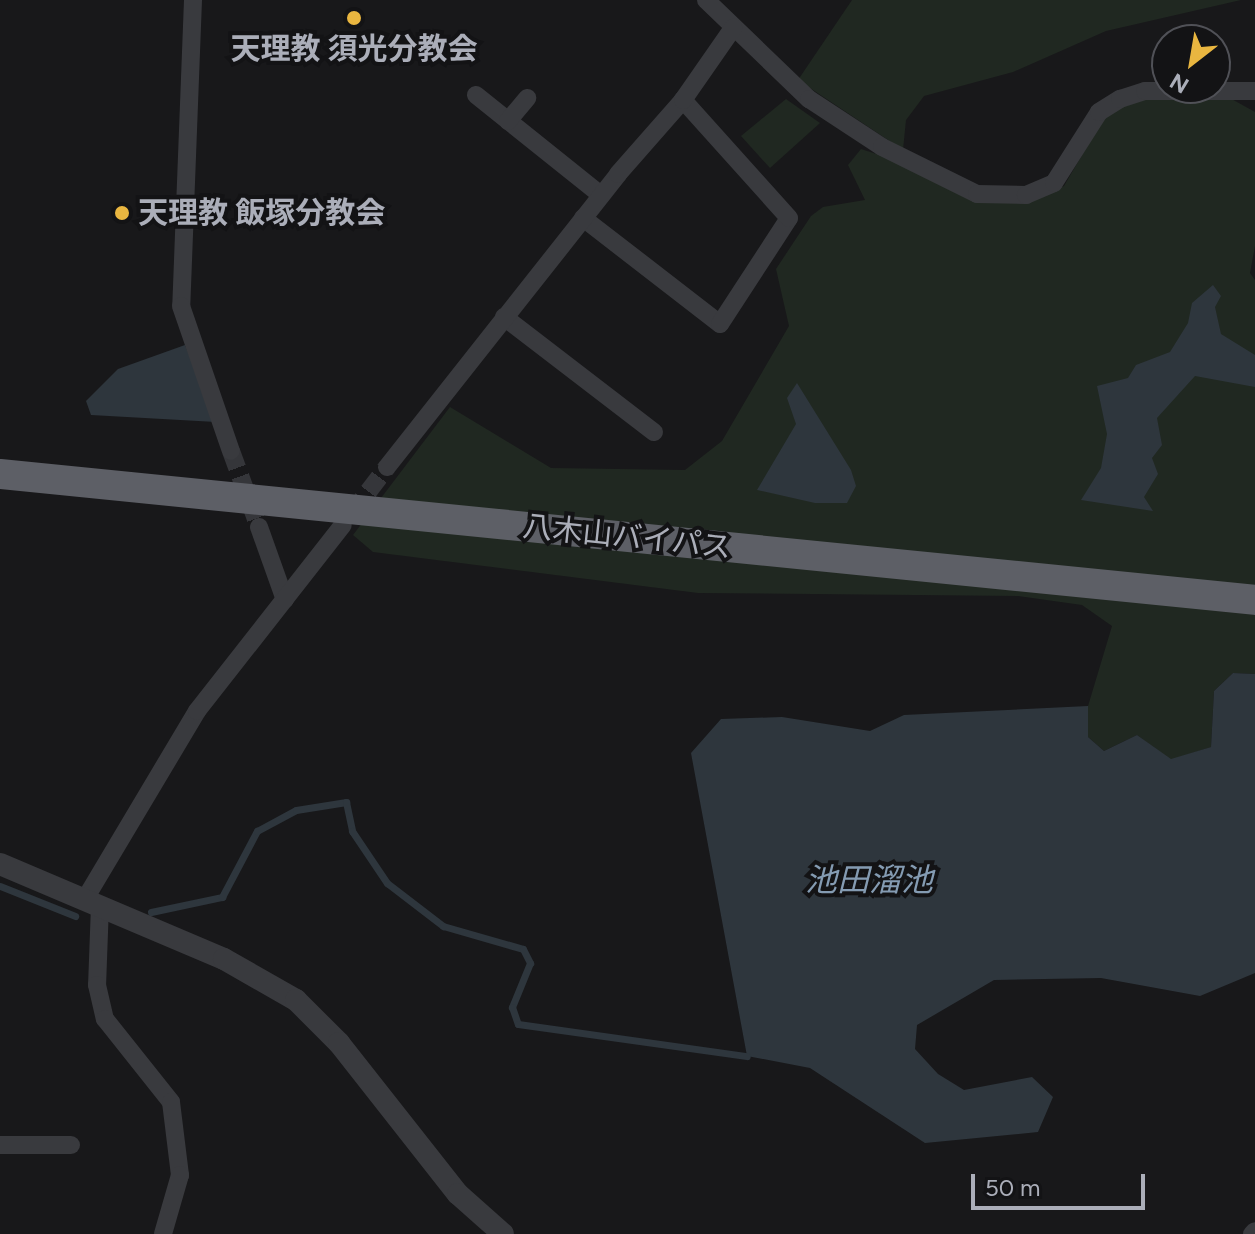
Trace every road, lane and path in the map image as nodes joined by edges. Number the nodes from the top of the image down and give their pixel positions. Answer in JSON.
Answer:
{"nodes":[{"id":1,"x":193,"y":0,"type":"edge"},
{"id":2,"x":706,"y":0,"type":"edge"},
{"id":3,"x":733,"y":28,"type":"junction"},
{"id":4,"x":1255,"y":91,"type":"edge"},
{"id":5,"x":476,"y":95,"type":"dead end"},
{"id":6,"x":527,"y":98,"type":"dead end"},
{"id":7,"x":683,"y":100,"type":"junction"},
{"id":8,"x":508,"y":121,"type":"junction"},
{"id":9,"x":601,"y":195,"type":"junction"},
{"id":10,"x":583,"y":218,"type":"junction"},
{"id":11,"x":504,"y":317,"type":"junction"},
{"id":12,"x":654,"y":432,"type":"dead end"},
{"id":13,"x":231,"y":451,"type":"tunnel mouth"},
{"id":14,"x":387,"y":467,"type":"tunnel mouth"},
{"id":15,"x":0,"y":474,"type":"edge"},
{"id":16,"x":343,"y":525,"type":"tunnel mouth"},
{"id":17,"x":259,"y":527,"type":"tunnel mouth"},
{"id":18,"x":285,"y":600,"type":"junction"},
{"id":19,"x":1255,"y":600,"type":"edge"},
{"id":20,"x":0,"y":864,"type":"edge"},
{"id":21,"x":92,"y":902,"type":"junction"},
{"id":22,"x":0,"y":1145,"type":"edge"},
{"id":23,"x":71,"y":1145,"type":"dead end"},
{"id":24,"x":163,"y":1234,"type":"edge"},
{"id":25,"x":503,"y":1234,"type":"edge"}],
"edges":[{"from":1,"to":13,"type":"street"},
{"from":2,"to":3,"type":"street"},
{"from":3,"to":4,"type":"street"},
{"from":3,"to":7,"type":"street"},
{"from":5,"to":8,"type":"street"},
{"from":6,"to":8,"type":"street"},
{"from":7,"to":9,"type":"street"},
{"from":7,"to":10,"type":"street"},
{"from":8,"to":9,"type":"street"},
{"from":9,"to":10,"type":"street"},
{"from":10,"to":11,"type":"street"},
{"from":11,"to":12,"type":"street"},
{"from":11,"to":14,"type":"street"},
{"from":15,"to":19,"type":"highway","name":"八木山バイパス"},
{"from":16,"to":18,"type":"street"},
{"from":17,"to":18,"type":"street"},
{"from":18,"to":21,"type":"street"},
{"from":20,"to":21,"type":"street"},
{"from":21,"to":24,"type":"street"},
{"from":21,"to":25,"type":"street"},
{"from":22,"to":23,"type":"street"}]}
